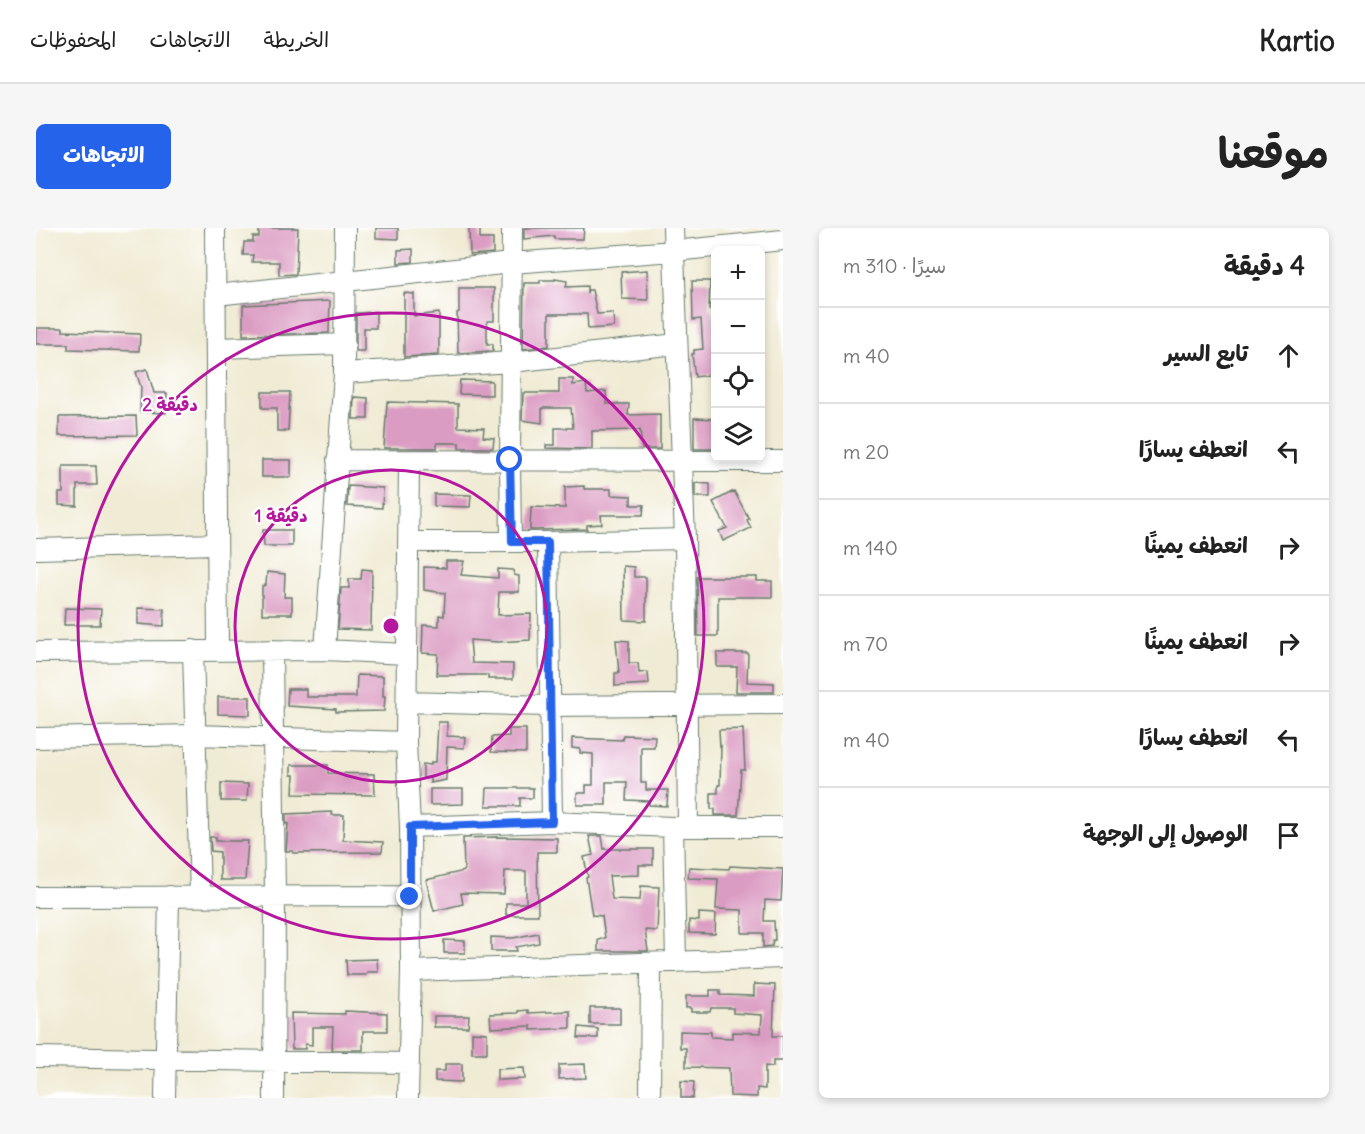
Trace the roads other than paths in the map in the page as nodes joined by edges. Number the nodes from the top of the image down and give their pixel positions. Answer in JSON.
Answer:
{"nodes":[{"id":1,"x":215,"y":228,"type":"edge"},
{"id":2,"x":345,"y":228,"type":"edge"},
{"id":3,"x":512,"y":228,"type":"edge"},
{"id":4,"x":673,"y":228,"type":"edge"},
{"id":5,"x":783,"y":240,"type":"edge"},
{"id":6,"x":674,"y":251,"type":"junction"},
{"id":7,"x":511,"y":263,"type":"junction"},
{"id":8,"x":346,"y":282,"type":"junction"},
{"id":9,"x":216,"y":295,"type":"junction"},
{"id":10,"x":345,"y":344,"type":"junction"},
{"id":11,"x":677,"y":344,"type":"junction"},
{"id":12,"x":217,"y":348,"type":"junction"},
{"id":13,"x":511,"y":362,"type":"junction"},
{"id":14,"x":344,"y":373,"type":"junction"},
{"id":15,"x":337,"y":460,"type":"junction"},
{"id":16,"x":510,"y":460,"type":"junction"},
{"id":17,"x":783,"y":461,"type":"edge"},
{"id":18,"x":409,"y":462,"type":"junction"},
{"id":19,"x":681,"y":462,"type":"junction"},
{"id":20,"x":685,"y":539,"type":"junction"},
{"id":21,"x":409,"y":542,"type":"junction"},
{"id":22,"x":512,"y":542,"type":"junction"},
{"id":23,"x":548,"y":542,"type":"junction"},
{"id":24,"x":216,"y":544,"type":"junction"},
{"id":25,"x":36,"y":549,"type":"edge"},
{"id":26,"x":193,"y":650,"type":"junction"},
{"id":27,"x":218,"y":650,"type":"junction"},
{"id":28,"x":272,"y":650,"type":"junction"},
{"id":29,"x":326,"y":650,"type":"junction"},
{"id":30,"x":36,"y":652,"type":"edge"},
{"id":31,"x":406,"y":654,"type":"junction"},
{"id":32,"x":407,"y":702,"type":"junction"},
{"id":33,"x":783,"y":704,"type":"edge"},
{"id":34,"x":686,"y":705,"type":"junction"},
{"id":35,"x":549,"y":706,"type":"junction"},
{"id":36,"x":197,"y":735,"type":"junction"},
{"id":37,"x":274,"y":736,"type":"junction"},
{"id":38,"x":36,"y":738,"type":"edge"},
{"id":39,"x":406,"y":742,"type":"junction"},
{"id":40,"x":552,"y":822,"type":"junction"},
{"id":41,"x":410,"y":827,"type":"junction"},
{"id":42,"x":681,"y":827,"type":"junction"},
{"id":43,"x":783,"y":827,"type":"edge"},
{"id":44,"x":200,"y":895,"type":"junction"},
{"id":45,"x":169,"y":896,"type":"junction"},
{"id":46,"x":275,"y":896,"type":"junction"},
{"id":47,"x":36,"y":897,"type":"edge"},
{"id":48,"x":410,"y":897,"type":"junction"},
{"id":49,"x":783,"y":958,"type":"edge"},
{"id":50,"x":676,"y":962,"type":"junction"},
{"id":51,"x":651,"y":963,"type":"junction"},
{"id":52,"x":411,"y":970,"type":"junction"},
{"id":53,"x":36,"y":1057,"type":"edge"},
{"id":54,"x":167,"y":1058,"type":"junction"},
{"id":55,"x":274,"y":1060,"type":"junction"},
{"id":56,"x":409,"y":1063,"type":"junction"},
{"id":57,"x":165,"y":1098,"type":"edge"},
{"id":58,"x":274,"y":1098,"type":"edge"},
{"id":59,"x":408,"y":1098,"type":"edge"},
{"id":60,"x":650,"y":1098,"type":"edge"}],
"edges":[{"from":1,"to":9,"type":"street"},
{"from":2,"to":8,"type":"street"},
{"from":3,"to":7,"type":"street"},
{"from":4,"to":6,"type":"street"},
{"from":5,"to":6,"type":"street"},
{"from":6,"to":7,"type":"street"},
{"from":6,"to":11,"type":"street"},
{"from":7,"to":8,"type":"street"},
{"from":7,"to":13,"type":"street"},
{"from":8,"to":9,"type":"street"},
{"from":8,"to":10,"type":"street"},
{"from":9,"to":12,"type":"street"},
{"from":10,"to":12,"type":"street"},
{"from":10,"to":14,"type":"street"},
{"from":11,"to":13,"type":"street"},
{"from":11,"to":19,"type":"street"},
{"from":12,"to":24,"type":"street"},
{"from":13,"to":14,"type":"street"},
{"from":13,"to":16,"type":"street"},
{"from":14,"to":15,"type":"street"},
{"from":15,"to":18,"type":"street"},
{"from":15,"to":29,"type":"street"},
{"from":16,"to":18,"type":"street"},
{"from":16,"to":19,"type":"street"},
{"from":16,"to":22,"type":"street"},
{"from":17,"to":19,"type":"street"},
{"from":18,"to":21,"type":"street"},
{"from":19,"to":20,"type":"street"},
{"from":20,"to":23,"type":"street"},
{"from":20,"to":34,"type":"street"},
{"from":21,"to":22,"type":"street"},
{"from":21,"to":31,"type":"street"},
{"from":22,"to":23,"type":"street"},
{"from":23,"to":35,"type":"street"},
{"from":24,"to":25,"type":"street"},
{"from":24,"to":27,"type":"street"},
{"from":26,"to":27,"type":"street"},
{"from":26,"to":30,"type":"street"},
{"from":26,"to":36,"type":"street"},
{"from":27,"to":28,"type":"street"},
{"from":28,"to":29,"type":"street"},
{"from":28,"to":37,"type":"street"},
{"from":29,"to":31,"type":"street"},
{"from":31,"to":32,"type":"street"},
{"from":32,"to":35,"type":"street"},
{"from":32,"to":39,"type":"street"},
{"from":33,"to":34,"type":"street"},
{"from":34,"to":35,"type":"street"},
{"from":34,"to":42,"type":"street"},
{"from":35,"to":40,"type":"street"},
{"from":36,"to":37,"type":"street"},
{"from":36,"to":38,"type":"street"},
{"from":36,"to":44,"type":"street"},
{"from":37,"to":39,"type":"street"},
{"from":37,"to":46,"type":"street"},
{"from":39,"to":41,"type":"street"},
{"from":40,"to":41,"type":"street"},
{"from":40,"to":42,"type":"street"},
{"from":41,"to":48,"type":"street"},
{"from":42,"to":43,"type":"street"},
{"from":42,"to":50,"type":"street"},
{"from":44,"to":45,"type":"street"},
{"from":44,"to":46,"type":"street"},
{"from":45,"to":47,"type":"street"},
{"from":45,"to":54,"type":"street"},
{"from":46,"to":48,"type":"street"},
{"from":46,"to":55,"type":"street"},
{"from":48,"to":52,"type":"street"},
{"from":49,"to":50,"type":"street"},
{"from":50,"to":51,"type":"street"},
{"from":51,"to":52,"type":"street"},
{"from":51,"to":60,"type":"street"},
{"from":52,"to":56,"type":"street"},
{"from":53,"to":54,"type":"street"},
{"from":54,"to":55,"type":"street"},
{"from":54,"to":57,"type":"street"},
{"from":55,"to":56,"type":"street"},
{"from":55,"to":58,"type":"street"},
{"from":56,"to":59,"type":"street"}]}
